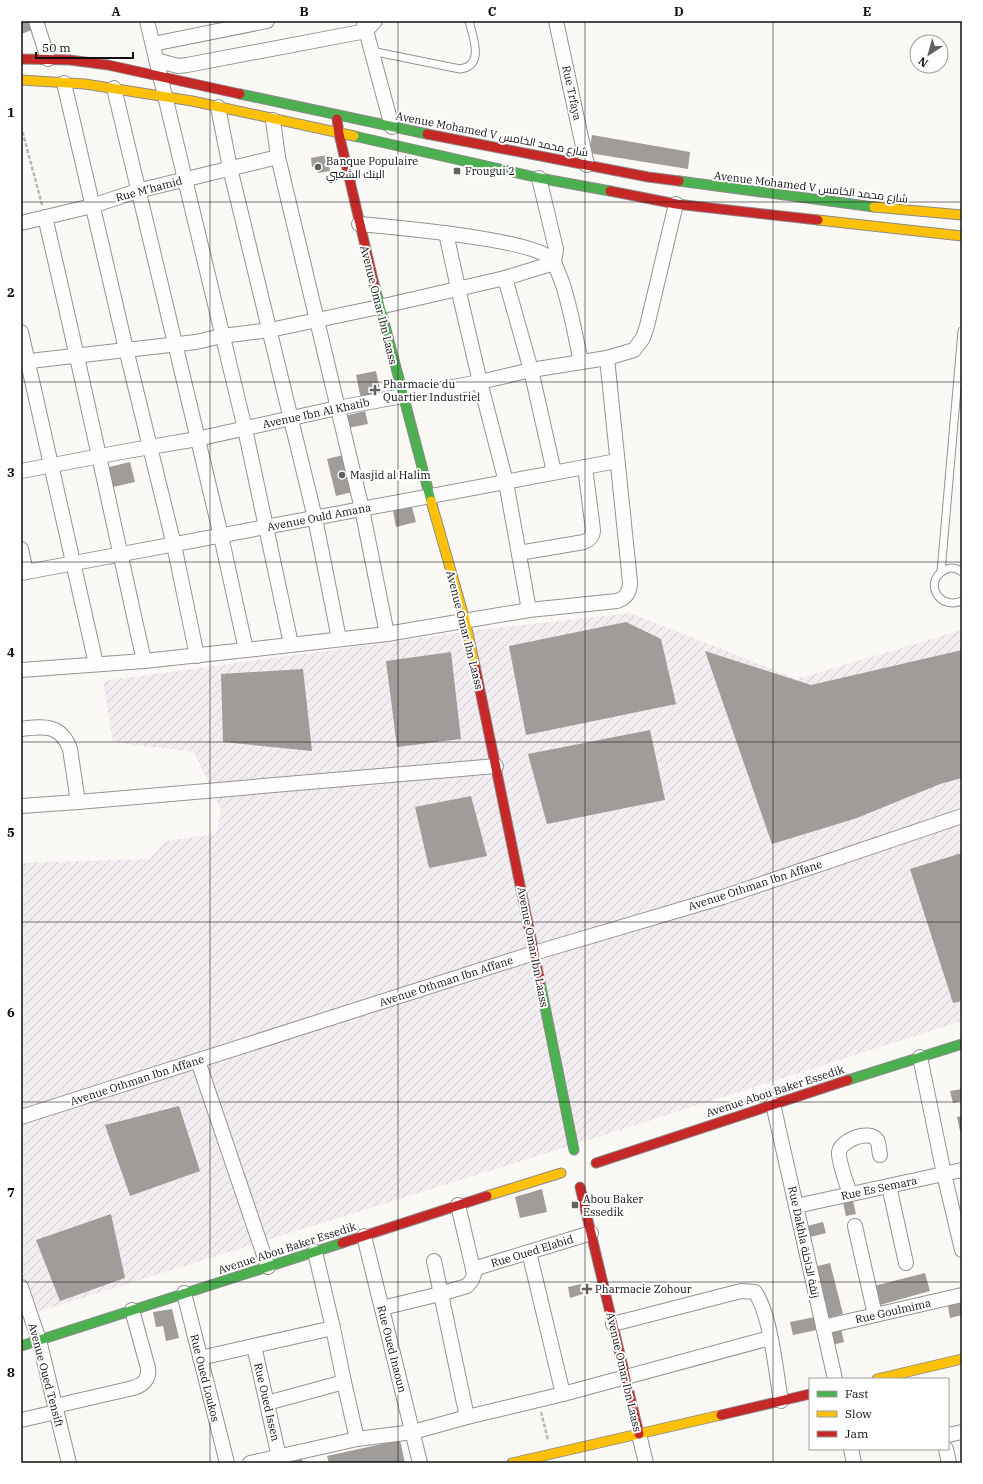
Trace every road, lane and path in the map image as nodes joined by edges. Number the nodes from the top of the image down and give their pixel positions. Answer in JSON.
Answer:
{"nodes":[{"id":1,"x":36,"y":21,"type":"edge"},
{"id":2,"x":147,"y":21,"type":"edge"},
{"id":3,"x":267,"y":21,"type":"edge"},
{"id":4,"x":468,"y":21,"type":"edge"},
{"id":5,"x":556,"y":21,"type":"edge"},
{"id":6,"x":368,"y":24,"type":"edge"},
{"id":7,"x":153,"y":44,"type":"junction"},
{"id":8,"x":371,"y":51,"type":"junction"},
{"id":9,"x":21,"y":59,"type":"edge"},
{"id":10,"x":48,"y":59,"type":"junction"},
{"id":11,"x":156,"y":60,"type":"junction"},
{"id":12,"x":160,"y":75,"type":"junction"},
{"id":13,"x":21,"y":80,"type":"edge"},
{"id":14,"x":64,"y":83,"type":"junction"},
{"id":15,"x":114,"y":88,"type":"junction"},
{"id":16,"x":165,"y":97,"type":"junction"},
{"id":17,"x":218,"y":107,"type":"junction"},
{"id":18,"x":336,"y":114,"type":"junction"},
{"id":19,"x":273,"y":120,"type":"junction"},
{"id":20,"x":21,"y":126,"type":"edge"},
{"id":21,"x":392,"y":127,"type":"junction"},
{"id":22,"x":339,"y":134,"type":"junction"},
{"id":23,"x":278,"y":157,"type":"junction"},
{"id":24,"x":587,"y":165,"type":"junction"},
{"id":25,"x":230,"y":168,"type":"junction"},
{"id":26,"x":539,"y":178,"type":"junction"},
{"id":27,"x":184,"y":179,"type":"junction"},
{"id":28,"x":137,"y":192,"type":"junction"},
{"id":29,"x":676,"y":204,"type":"junction"},
{"id":30,"x":92,"y":206,"type":"junction"},
{"id":31,"x":962,"y":215,"type":"edge"},
{"id":32,"x":45,"y":217,"type":"junction"},
{"id":33,"x":21,"y":223,"type":"edge"},
{"id":34,"x":359,"y":224,"type":"junction"},
{"id":35,"x":446,"y":233,"type":"junction"},
{"id":36,"x":962,"y":236,"type":"edge"},
{"id":37,"x":554,"y":263,"type":"junction"},
{"id":38,"x":504,"y":278,"type":"junction"},
{"id":39,"x":458,"y":288,"type":"junction"},
{"id":40,"x":379,"y":307,"type":"junction"},
{"id":41,"x":316,"y":320,"type":"junction"},
{"id":42,"x":270,"y":330,"type":"junction"},
{"id":43,"x":962,"y":331,"type":"edge"},
{"id":44,"x":21,"y":332,"type":"edge"},
{"id":45,"x":222,"y":336,"type":"junction"},
{"id":46,"x":174,"y":344,"type":"junction"},
{"id":47,"x":126,"y":349,"type":"junction"},
{"id":48,"x":78,"y":356,"type":"junction"},
{"id":49,"x":607,"y":358,"type":"junction"},
{"id":50,"x":24,"y":362,"type":"edge"},
{"id":51,"x":581,"y":362,"type":"junction"},
{"id":52,"x":530,"y":370,"type":"junction"},
{"id":53,"x":480,"y":382,"type":"junction"},
{"id":54,"x":402,"y":396,"type":"junction"},
{"id":55,"x":338,"y":408,"type":"junction"},
{"id":56,"x":291,"y":418,"type":"junction"},
{"id":57,"x":245,"y":429,"type":"junction"},
{"id":58,"x":197,"y":439,"type":"junction"},
{"id":59,"x":150,"y":447,"type":"junction"},
{"id":60,"x":98,"y":456,"type":"junction"},
{"id":61,"x":617,"y":461,"type":"junction"},
{"id":62,"x":52,"y":465,"type":"junction"},
{"id":63,"x":585,"y":468,"type":"junction"},
{"id":64,"x":21,"y":471,"type":"edge"},
{"id":65,"x":554,"y":472,"type":"junction"},
{"id":66,"x":506,"y":482,"type":"junction"},
{"id":67,"x":430,"y":496,"type":"junction"},
{"id":68,"x":362,"y":510,"type":"junction"},
{"id":69,"x":315,"y":518,"type":"junction"},
{"id":70,"x":265,"y":527,"type":"junction"},
{"id":71,"x":221,"y":536,"type":"junction"},
{"id":72,"x":174,"y":545,"type":"junction"},
{"id":73,"x":21,"y":549,"type":"edge"},
{"id":74,"x":519,"y":553,"type":"junction"},
{"id":75,"x":120,"y":555,"type":"junction"},
{"id":76,"x":73,"y":563,"type":"junction"},
{"id":77,"x":941,"y":572,"type":"junction"},
{"id":78,"x":962,"y":572,"type":"edge"},
{"id":79,"x":24,"y":573,"type":"edge"},
{"id":80,"x":962,"y":601,"type":"edge"},
{"id":81,"x":529,"y":610,"type":"junction"},
{"id":82,"x":466,"y":620,"type":"junction"},
{"id":83,"x":387,"y":634,"type":"junction"},
{"id":84,"x":339,"y":639,"type":"junction"},
{"id":85,"x":291,"y":644,"type":"junction"},
{"id":86,"x":246,"y":650,"type":"junction"},
{"id":87,"x":197,"y":656,"type":"junction"},
{"id":88,"x":144,"y":660,"type":"junction"},
{"id":89,"x":96,"y":664,"type":"junction"},
{"id":90,"x":21,"y":670,"type":"edge"},
{"id":91,"x":21,"y":728,"type":"edge"},
{"id":92,"x":496,"y":766,"type":"junction"},
{"id":93,"x":78,"y":802,"type":"junction"},
{"id":94,"x":21,"y":806,"type":"edge"},
{"id":95,"x":962,"y":816,"type":"edge"},
{"id":96,"x":534,"y":953,"type":"junction"},
{"id":97,"x":962,"y":1044,"type":"edge"},
{"id":98,"x":920,"y":1056,"type":"junction"},
{"id":99,"x":198,"y":1061,"type":"junction"},
{"id":100,"x":774,"y":1104,"type":"junction"},
{"id":101,"x":21,"y":1117,"type":"edge"},
{"id":102,"x":574,"y":1150,"type":"junction"},
{"id":103,"x":880,"y":1155,"type":"dead end"},
{"id":104,"x":596,"y":1163,"type":"junction"},
{"id":105,"x":962,"y":1170,"type":"edge"},
{"id":106,"x":561,"y":1173,"type":"junction"},
{"id":107,"x":596,"y":1174,"type":"dead end"},
{"id":108,"x":944,"y":1174,"type":"junction"},
{"id":109,"x":590,"y":1183,"type":"dead end"},
{"id":110,"x":574,"y":1185,"type":"junction"},
{"id":111,"x":889,"y":1186,"type":"junction"},
{"id":112,"x":850,"y":1194,"type":"junction"},
{"id":113,"x":458,"y":1205,"type":"junction"},
{"id":114,"x":796,"y":1206,"type":"junction"},
{"id":115,"x":855,"y":1226,"type":"dead end"},
{"id":116,"x":591,"y":1233,"type":"junction"},
{"id":117,"x":364,"y":1236,"type":"junction"},
{"id":118,"x":962,"y":1250,"type":"edge"},
{"id":119,"x":315,"y":1252,"type":"junction"},
{"id":120,"x":528,"y":1252,"type":"junction"},
{"id":121,"x":434,"y":1261,"type":"dead end"},
{"id":122,"x":906,"y":1262,"type":"dead end"},
{"id":123,"x":268,"y":1267,"type":"junction"},
{"id":124,"x":473,"y":1269,"type":"junction"},
{"id":125,"x":21,"y":1287,"type":"edge"},
{"id":126,"x":184,"y":1294,"type":"junction"},
{"id":127,"x":440,"y":1294,"type":"junction"},
{"id":128,"x":962,"y":1295,"type":"edge"},
{"id":129,"x":382,"y":1308,"type":"junction"},
{"id":130,"x":132,"y":1310,"type":"junction"},
{"id":131,"x":875,"y":1315,"type":"junction"},
{"id":132,"x":612,"y":1324,"type":"junction"},
{"id":133,"x":823,"y":1327,"type":"junction"},
{"id":134,"x":333,"y":1328,"type":"junction"},
{"id":135,"x":770,"y":1338,"type":"junction"},
{"id":136,"x":39,"y":1340,"type":"junction"},
{"id":137,"x":21,"y":1346,"type":"edge"},
{"id":138,"x":254,"y":1346,"type":"junction"},
{"id":139,"x":200,"y":1358,"type":"junction"},
{"id":140,"x":962,"y":1359,"type":"edge"},
{"id":141,"x":626,"y":1377,"type":"junction"},
{"id":142,"x":893,"y":1377,"type":"edge"},
{"id":143,"x":835,"y":1378,"type":"edge"},
{"id":144,"x":344,"y":1382,"type":"junction"},
{"id":145,"x":563,"y":1394,"type":"junction"},
{"id":146,"x":809,"y":1394,"type":"edge"},
{"id":147,"x":538,"y":1400,"type":"junction"},
{"id":148,"x":781,"y":1401,"type":"junction"},
{"id":149,"x":267,"y":1403,"type":"junction"},
{"id":150,"x":56,"y":1409,"type":"junction"},
{"id":151,"x":467,"y":1417,"type":"junction"},
{"id":152,"x":21,"y":1420,"type":"edge"},
{"id":153,"x":413,"y":1432,"type":"junction"},
{"id":154,"x":962,"y":1432,"type":"edge"},
{"id":155,"x":639,"y":1434,"type":"junction"},
{"id":156,"x":949,"y":1435,"type":"edge"},
{"id":157,"x":357,"y":1439,"type":"junction"},
{"id":158,"x":851,"y":1450,"type":"edge"},
{"id":159,"x":946,"y":1450,"type":"edge"},
{"id":160,"x":279,"y":1457,"type":"junction"},
{"id":161,"x":548,"y":1457,"type":"edge"},
{"id":162,"x":69,"y":1463,"type":"edge"},
{"id":163,"x":227,"y":1463,"type":"edge"},
{"id":164,"x":250,"y":1463,"type":"edge"},
{"id":165,"x":420,"y":1463,"type":"edge"},
{"id":166,"x":512,"y":1463,"type":"edge"},
{"id":167,"x":646,"y":1463,"type":"edge"},
{"id":168,"x":854,"y":1463,"type":"edge"},
{"id":169,"x":949,"y":1463,"type":"edge"}],
"edges":[{"from":1,"to":10,"type":"street"},
{"from":2,"to":7,"type":"street"},
{"from":3,"to":7,"type":"street"},
{"from":4,"to":8,"type":"lane"},
{"from":5,"to":24,"type":"street","name":"Rue Trfaya"},
{"from":6,"to":8,"type":"street"},
{"from":6,"to":11,"type":"street"},
{"from":7,"to":11,"type":"street"},
{"from":8,"to":21,"type":"street"},
{"from":9,"to":10,"type":"street","name":"Avenue Mohamed V شارع محمد الخامس"},
{"from":10,"to":12,"type":"street","name":"Avenue Mohamed V شارع محمد الخامس"},
{"from":11,"to":12,"type":"street"},
{"from":12,"to":16,"type":"street"},
{"from":12,"to":18,"type":"street","name":"Avenue Mohamed V شارع محمد الخامس"},
{"from":13,"to":14,"type":"street"},
{"from":14,"to":15,"type":"street"},
{"from":14,"to":30,"type":"street"},
{"from":15,"to":16,"type":"street"},
{"from":15,"to":28,"type":"street"},
{"from":16,"to":17,"type":"street"},
{"from":16,"to":27,"type":"street"},
{"from":17,"to":19,"type":"street"},
{"from":17,"to":25,"type":"street"},
{"from":18,"to":21,"type":"street","name":"Avenue Mohamed V شارع محمد الخامس"},
{"from":18,"to":22,"type":"street","name":"Avenue Omar Ibn Laass"},
{"from":19,"to":22,"type":"street"},
{"from":19,"to":23,"type":"street"},
{"from":20,"to":32,"type":"path"},
{"from":21,"to":24,"type":"street","name":"Avenue Mohamed V شارع محمد الخامس"},
{"from":22,"to":26,"type":"street"},
{"from":22,"to":34,"type":"street","name":"Avenue Omar Ibn Laass"},
{"from":23,"to":25,"type":"street","name":"Rue M'hamid"},
{"from":23,"to":41,"type":"street"},
{"from":24,"to":31,"type":"street","name":"Avenue Mohamed V شارع محمد الخامس"},
{"from":25,"to":27,"type":"street","name":"Rue M'hamid"},
{"from":25,"to":42,"type":"street"},
{"from":26,"to":29,"type":"street"},
{"from":26,"to":37,"type":"street"},
{"from":27,"to":28,"type":"street","name":"Rue M'hamid"},
{"from":27,"to":45,"type":"street"},
{"from":28,"to":30,"type":"street","name":"Rue M'hamid"},
{"from":28,"to":46,"type":"street"},
{"from":29,"to":36,"type":"street"},
{"from":29,"to":49,"type":"street","name":"Avenue Ibn Al Khatib"},
{"from":30,"to":32,"type":"street","name":"Rue M'hamid"},
{"from":30,"to":47,"type":"street"},
{"from":32,"to":33,"type":"street","name":"Rue M'hamid"},
{"from":32,"to":48,"type":"street"},
{"from":34,"to":35,"type":"street"},
{"from":34,"to":40,"type":"street","name":"Avenue Omar Ibn Laass"},
{"from":35,"to":37,"type":"street"},
{"from":35,"to":39,"type":"street"},
{"from":37,"to":38,"type":"street"},
{"from":37,"to":51,"type":"street"},
{"from":38,"to":39,"type":"street"},
{"from":38,"to":52,"type":"street"},
{"from":39,"to":40,"type":"street"},
{"from":39,"to":53,"type":"street"},
{"from":40,"to":41,"type":"street"},
{"from":40,"to":54,"type":"street","name":"Avenue Omar Ibn Laass"},
{"from":41,"to":42,"type":"street"},
{"from":41,"to":55,"type":"street"},
{"from":42,"to":45,"type":"street"},
{"from":42,"to":56,"type":"street"},
{"from":43,"to":77,"type":"lane"},
{"from":44,"to":50,"type":"street"},
{"from":45,"to":46,"type":"street"},
{"from":45,"to":57,"type":"street"},
{"from":46,"to":47,"type":"street"},
{"from":46,"to":58,"type":"street"},
{"from":47,"to":48,"type":"street"},
{"from":47,"to":59,"type":"street"},
{"from":48,"to":50,"type":"street"},
{"from":48,"to":60,"type":"street"},
{"from":49,"to":51,"type":"street","name":"Avenue Ibn Al Khatib"},
{"from":49,"to":61,"type":"street"},
{"from":50,"to":62,"type":"street"},
{"from":51,"to":52,"type":"street","name":"Avenue Ibn Al Khatib"},
{"from":52,"to":53,"type":"street","name":"Avenue Ibn Al Khatib"},
{"from":52,"to":65,"type":"street"},
{"from":53,"to":54,"type":"street","name":"Avenue Ibn Al Khatib"},
{"from":53,"to":66,"type":"street"},
{"from":54,"to":55,"type":"street","name":"Avenue Ibn Al Khatib"},
{"from":54,"to":67,"type":"street","name":"Avenue Omar Ibn Laass"},
{"from":55,"to":56,"type":"street","name":"Avenue Ibn Al Khatib"},
{"from":55,"to":68,"type":"street"},
{"from":56,"to":57,"type":"street","name":"Avenue Ibn Al Khatib"},
{"from":56,"to":69,"type":"street"},
{"from":57,"to":58,"type":"street","name":"Avenue Ibn Al Khatib"},
{"from":57,"to":70,"type":"street"},
{"from":58,"to":59,"type":"street","name":"Avenue Ibn Al Khatib"},
{"from":58,"to":71,"type":"street"},
{"from":59,"to":60,"type":"street","name":"Avenue Ibn Al Khatib"},
{"from":59,"to":72,"type":"street"},
{"from":60,"to":62,"type":"street","name":"Avenue Ibn Al Khatib"},
{"from":60,"to":75,"type":"street"},
{"from":61,"to":63,"type":"street","name":"Avenue Ould Amana"},
{"from":61,"to":81,"type":"street"},
{"from":62,"to":64,"type":"street","name":"Avenue Ibn Al Khatib"},
{"from":62,"to":76,"type":"street"},
{"from":63,"to":65,"type":"street","name":"Avenue Ould Amana"},
{"from":63,"to":74,"type":"street"},
{"from":65,"to":66,"type":"street","name":"Avenue Ould Amana"},
{"from":66,"to":67,"type":"street","name":"Avenue Ould Amana"},
{"from":66,"to":74,"type":"street"},
{"from":67,"to":68,"type":"street","name":"Avenue Ould Amana"},
{"from":67,"to":82,"type":"street","name":"Avenue Omar Ibn Laass"},
{"from":68,"to":69,"type":"street","name":"Avenue Ould Amana"},
{"from":68,"to":83,"type":"street"},
{"from":69,"to":70,"type":"street","name":"Avenue Ould Amana"},
{"from":69,"to":84,"type":"street"},
{"from":70,"to":71,"type":"street","name":"Avenue Ould Amana"},
{"from":70,"to":85,"type":"street"},
{"from":71,"to":72,"type":"street","name":"Avenue Ould Amana"},
{"from":71,"to":86,"type":"street"},
{"from":72,"to":75,"type":"street","name":"Avenue Ould Amana"},
{"from":72,"to":87,"type":"street"},
{"from":73,"to":79,"type":"street"},
{"from":74,"to":81,"type":"street"},
{"from":75,"to":76,"type":"street","name":"Avenue Ould Amana"},
{"from":75,"to":88,"type":"street"},
{"from":76,"to":79,"type":"street","name":"Avenue Ould Amana"},
{"from":76,"to":89,"type":"street"},
{"from":77,"to":78,"type":"lane"},
{"from":77,"to":80,"type":"lane"},
{"from":81,"to":82,"type":"street"},
{"from":82,"to":83,"type":"street"},
{"from":82,"to":92,"type":"street","name":"Avenue Omar Ibn Laass"},
{"from":83,"to":84,"type":"street"},
{"from":84,"to":85,"type":"street"},
{"from":85,"to":86,"type":"street"},
{"from":86,"to":87,"type":"street"},
{"from":87,"to":88,"type":"street"},
{"from":88,"to":89,"type":"street"},
{"from":89,"to":90,"type":"street"},
{"from":91,"to":93,"type":"street"},
{"from":92,"to":93,"type":"street"},
{"from":92,"to":96,"type":"street","name":"Avenue Omar Ibn Laass"},
{"from":93,"to":94,"type":"street"},
{"from":95,"to":96,"type":"street","name":"Avenue Othman Ibn Affane"},
{"from":96,"to":99,"type":"street","name":"Avenue Othman Ibn Affane"},
{"from":96,"to":102,"type":"street","name":"Avenue Omar Ibn Laass"},
{"from":97,"to":98,"type":"street","name":"Avenue Abou Baker Essedik"},
{"from":98,"to":100,"type":"street","name":"Avenue Abou Baker Essedik"},
{"from":98,"to":108,"type":"street"},
{"from":99,"to":101,"type":"street","name":"Avenue Othman Ibn Affane"},
{"from":99,"to":123,"type":"street"},
{"from":100,"to":104,"type":"street","name":"Avenue Abou Baker Essedik"},
{"from":100,"to":114,"type":"street","name":"Rue Dakhla زنقة الداخلة"},
{"from":102,"to":104,"type":"street"},
{"from":102,"to":106,"type":"street"},
{"from":103,"to":112,"type":"street"},
{"from":104,"to":107,"type":"street"},
{"from":105,"to":108,"type":"street","name":"Rue Es Semara"},
{"from":106,"to":110,"type":"street"},
{"from":106,"to":113,"type":"street","name":"Avenue Abou Baker Essedik"},
{"from":108,"to":111,"type":"street","name":"Rue Es Semara"},
{"from":108,"to":118,"type":"street"},
{"from":109,"to":110,"type":"street"},
{"from":110,"to":116,"type":"street","name":"Avenue Omar Ibn Laass"},
{"from":111,"to":112,"type":"street","name":"Rue Es Semara"},
{"from":111,"to":122,"type":"street"},
{"from":112,"to":114,"type":"street","name":"Rue Es Semara"},
{"from":113,"to":117,"type":"street","name":"Avenue Abou Baker Essedik"},
{"from":113,"to":124,"type":"street"},
{"from":114,"to":133,"type":"street","name":"Rue Dakhla زنقة الداخلة"},
{"from":115,"to":131,"type":"street"},
{"from":116,"to":120,"type":"street","name":"Rue Oued Elabid"},
{"from":116,"to":132,"type":"street","name":"Avenue Omar Ibn Laass"},
{"from":117,"to":119,"type":"street","name":"Avenue Abou Baker Essedik"},
{"from":117,"to":129,"type":"street","name":"Rue Oued Inaoun"},
{"from":119,"to":123,"type":"street","name":"Avenue Abou Baker Essedik"},
{"from":119,"to":134,"type":"street"},
{"from":120,"to":124,"type":"street","name":"Rue Oued Elabid"},
{"from":120,"to":145,"type":"street"},
{"from":121,"to":127,"type":"street"},
{"from":123,"to":126,"type":"street","name":"Avenue Abou Baker Essedik"},
{"from":124,"to":127,"type":"street"},
{"from":125,"to":136,"type":"street","name":"Avenue Oued Tensift"},
{"from":126,"to":130,"type":"street","name":"Avenue Abou Baker Essedik"},
{"from":126,"to":139,"type":"street","name":"Rue Oued Loukos"},
{"from":127,"to":129,"type":"street"},
{"from":127,"to":151,"type":"street"},
{"from":128,"to":131,"type":"street","name":"Rue Goulmima"},
{"from":129,"to":153,"type":"street","name":"Rue Oued Inaoun"},
{"from":130,"to":136,"type":"street","name":"Avenue Abou Baker Essedik"},
{"from":130,"to":150,"type":"street"},
{"from":131,"to":133,"type":"street","name":"Rue Goulmima"},
{"from":132,"to":135,"type":"street"},
{"from":132,"to":141,"type":"street","name":"Avenue Omar Ibn Laass"},
{"from":133,"to":143,"type":"street","name":"Rue Dakhla زنقة الداخلة"},
{"from":134,"to":138,"type":"street"},
{"from":134,"to":144,"type":"street"},
{"from":135,"to":141,"type":"street"},
{"from":135,"to":148,"type":"street"},
{"from":136,"to":137,"type":"street","name":"Avenue Abou Baker Essedik"},
{"from":136,"to":150,"type":"street","name":"Avenue Oued Tensift"},
{"from":138,"to":139,"type":"street"},
{"from":138,"to":149,"type":"street","name":"Rue Oued Issen"},
{"from":139,"to":163,"type":"street","name":"Rue Oued Loukos"},
{"from":140,"to":142,"type":"street"},
{"from":141,"to":145,"type":"street"},
{"from":141,"to":155,"type":"street","name":"Avenue Omar Ibn Laass"},
{"from":144,"to":149,"type":"street"},
{"from":144,"to":157,"type":"street"},
{"from":145,"to":147,"type":"street"},
{"from":146,"to":148,"type":"street"},
{"from":147,"to":151,"type":"street"},
{"from":147,"to":161,"type":"path"},
{"from":148,"to":155,"type":"street"},
{"from":149,"to":160,"type":"street","name":"Rue Oued Issen"},
{"from":150,"to":152,"type":"street"},
{"from":150,"to":162,"type":"street","name":"Avenue Oued Tensift"},
{"from":151,"to":153,"type":"street"},
{"from":153,"to":157,"type":"street"},
{"from":153,"to":165,"type":"street","name":"Rue Oued Inaoun"},
{"from":154,"to":156,"type":"street"},
{"from":155,"to":161,"type":"street"},
{"from":155,"to":167,"type":"street","name":"Avenue Omar Ibn Laass"},
{"from":157,"to":160,"type":"street"},
{"from":158,"to":168,"type":"street"},
{"from":159,"to":169,"type":"street"},
{"from":160,"to":164,"type":"street"},
{"from":161,"to":166,"type":"street"}]}
